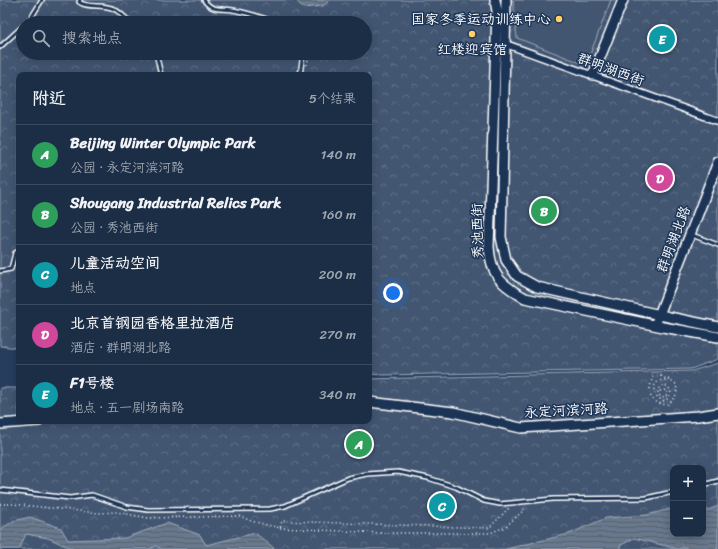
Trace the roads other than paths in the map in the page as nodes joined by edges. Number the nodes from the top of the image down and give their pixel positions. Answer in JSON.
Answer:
{"nodes":[{"id":1,"x":42,"y":0,"type":"edge"},
{"id":2,"x":80,"y":0,"type":"edge"},
{"id":3,"x":204,"y":0,"type":"edge"},
{"id":4,"x":495,"y":0,"type":"edge"},
{"id":5,"x":506,"y":0,"type":"edge"},
{"id":6,"x":623,"y":0,"type":"edge"},
{"id":7,"x":32,"y":16,"type":"edge"},
{"id":8,"x":123,"y":16,"type":"edge"},
{"id":9,"x":253,"y":16,"type":"edge"},
{"id":10,"x":16,"y":32,"type":"edge"},
{"id":11,"x":506,"y":43,"type":"junction"},
{"id":12,"x":496,"y":44,"type":"junction"},
{"id":13,"x":0,"y":47,"type":"edge"},
{"id":14,"x":158,"y":60,"type":"edge"},
{"id":15,"x":302,"y":60,"type":"edge"},
{"id":16,"x":160,"y":72,"type":"edge"},
{"id":17,"x":300,"y":72,"type":"edge"},
{"id":18,"x":593,"y":75,"type":"junction"},
{"id":19,"x":718,"y":121,"type":"edge"},
{"id":20,"x":718,"y":162,"type":"edge"},
{"id":21,"x":690,"y":234,"type":"junction"},
{"id":22,"x":718,"y":245,"type":"edge"},
{"id":23,"x":16,"y":252,"type":"edge"},
{"id":24,"x":0,"y":271,"type":"edge"},
{"id":25,"x":659,"y":315,"type":"junction"},
{"id":26,"x":656,"y":325,"type":"junction"},
{"id":27,"x":718,"y":327,"type":"edge"},
{"id":28,"x":718,"y":337,"type":"edge"},
{"id":29,"x":372,"y":402,"type":"edge"},
{"id":30,"x":718,"y":413,"type":"edge"},
{"id":31,"x":16,"y":423,"type":"edge"},
{"id":32,"x":0,"y":424,"type":"edge"},
{"id":33,"x":718,"y":481,"type":"edge"},
{"id":34,"x":706,"y":484,"type":"edge"},
{"id":35,"x":0,"y":490,"type":"edge"},
{"id":36,"x":670,"y":493,"type":"edge"}],
"edges":[{"from":1,"to":7,"type":"lane"},
{"from":2,"to":8,"type":"lane"},
{"from":3,"to":9,"type":"lane"},
{"from":4,"to":12,"type":"street","name":"秀池西街"},
{"from":5,"to":11,"type":"street","name":"秀池西街"},
{"from":6,"to":18,"type":"street"},
{"from":10,"to":13,"type":"lane"},
{"from":11,"to":12,"type":"street","name":"群明湖西街"},
{"from":11,"to":18,"type":"street","name":"群明湖西街"},
{"from":11,"to":25,"type":"street","name":"秀池西街"},
{"from":12,"to":26,"type":"street","name":"秀池西街"},
{"from":14,"to":16,"type":"lane"},
{"from":15,"to":17,"type":"lane"},
{"from":18,"to":19,"type":"street","name":"群明湖西街"},
{"from":20,"to":21,"type":"street","name":"群明湖北路"},
{"from":21,"to":22,"type":"lane"},
{"from":21,"to":25,"type":"street","name":"群明湖北路"},
{"from":23,"to":24,"type":"lane"},
{"from":25,"to":26,"type":"street","name":"群明湖北路"},
{"from":25,"to":27,"type":"street","name":"秀池西街"},
{"from":26,"to":28,"type":"street","name":"秀池西街"},
{"from":29,"to":30,"type":"street","name":"永定河滨河路"},
{"from":31,"to":32,"type":"street"},
{"from":33,"to":34,"type":"lane"},
{"from":35,"to":36,"type":"lane"}]}
